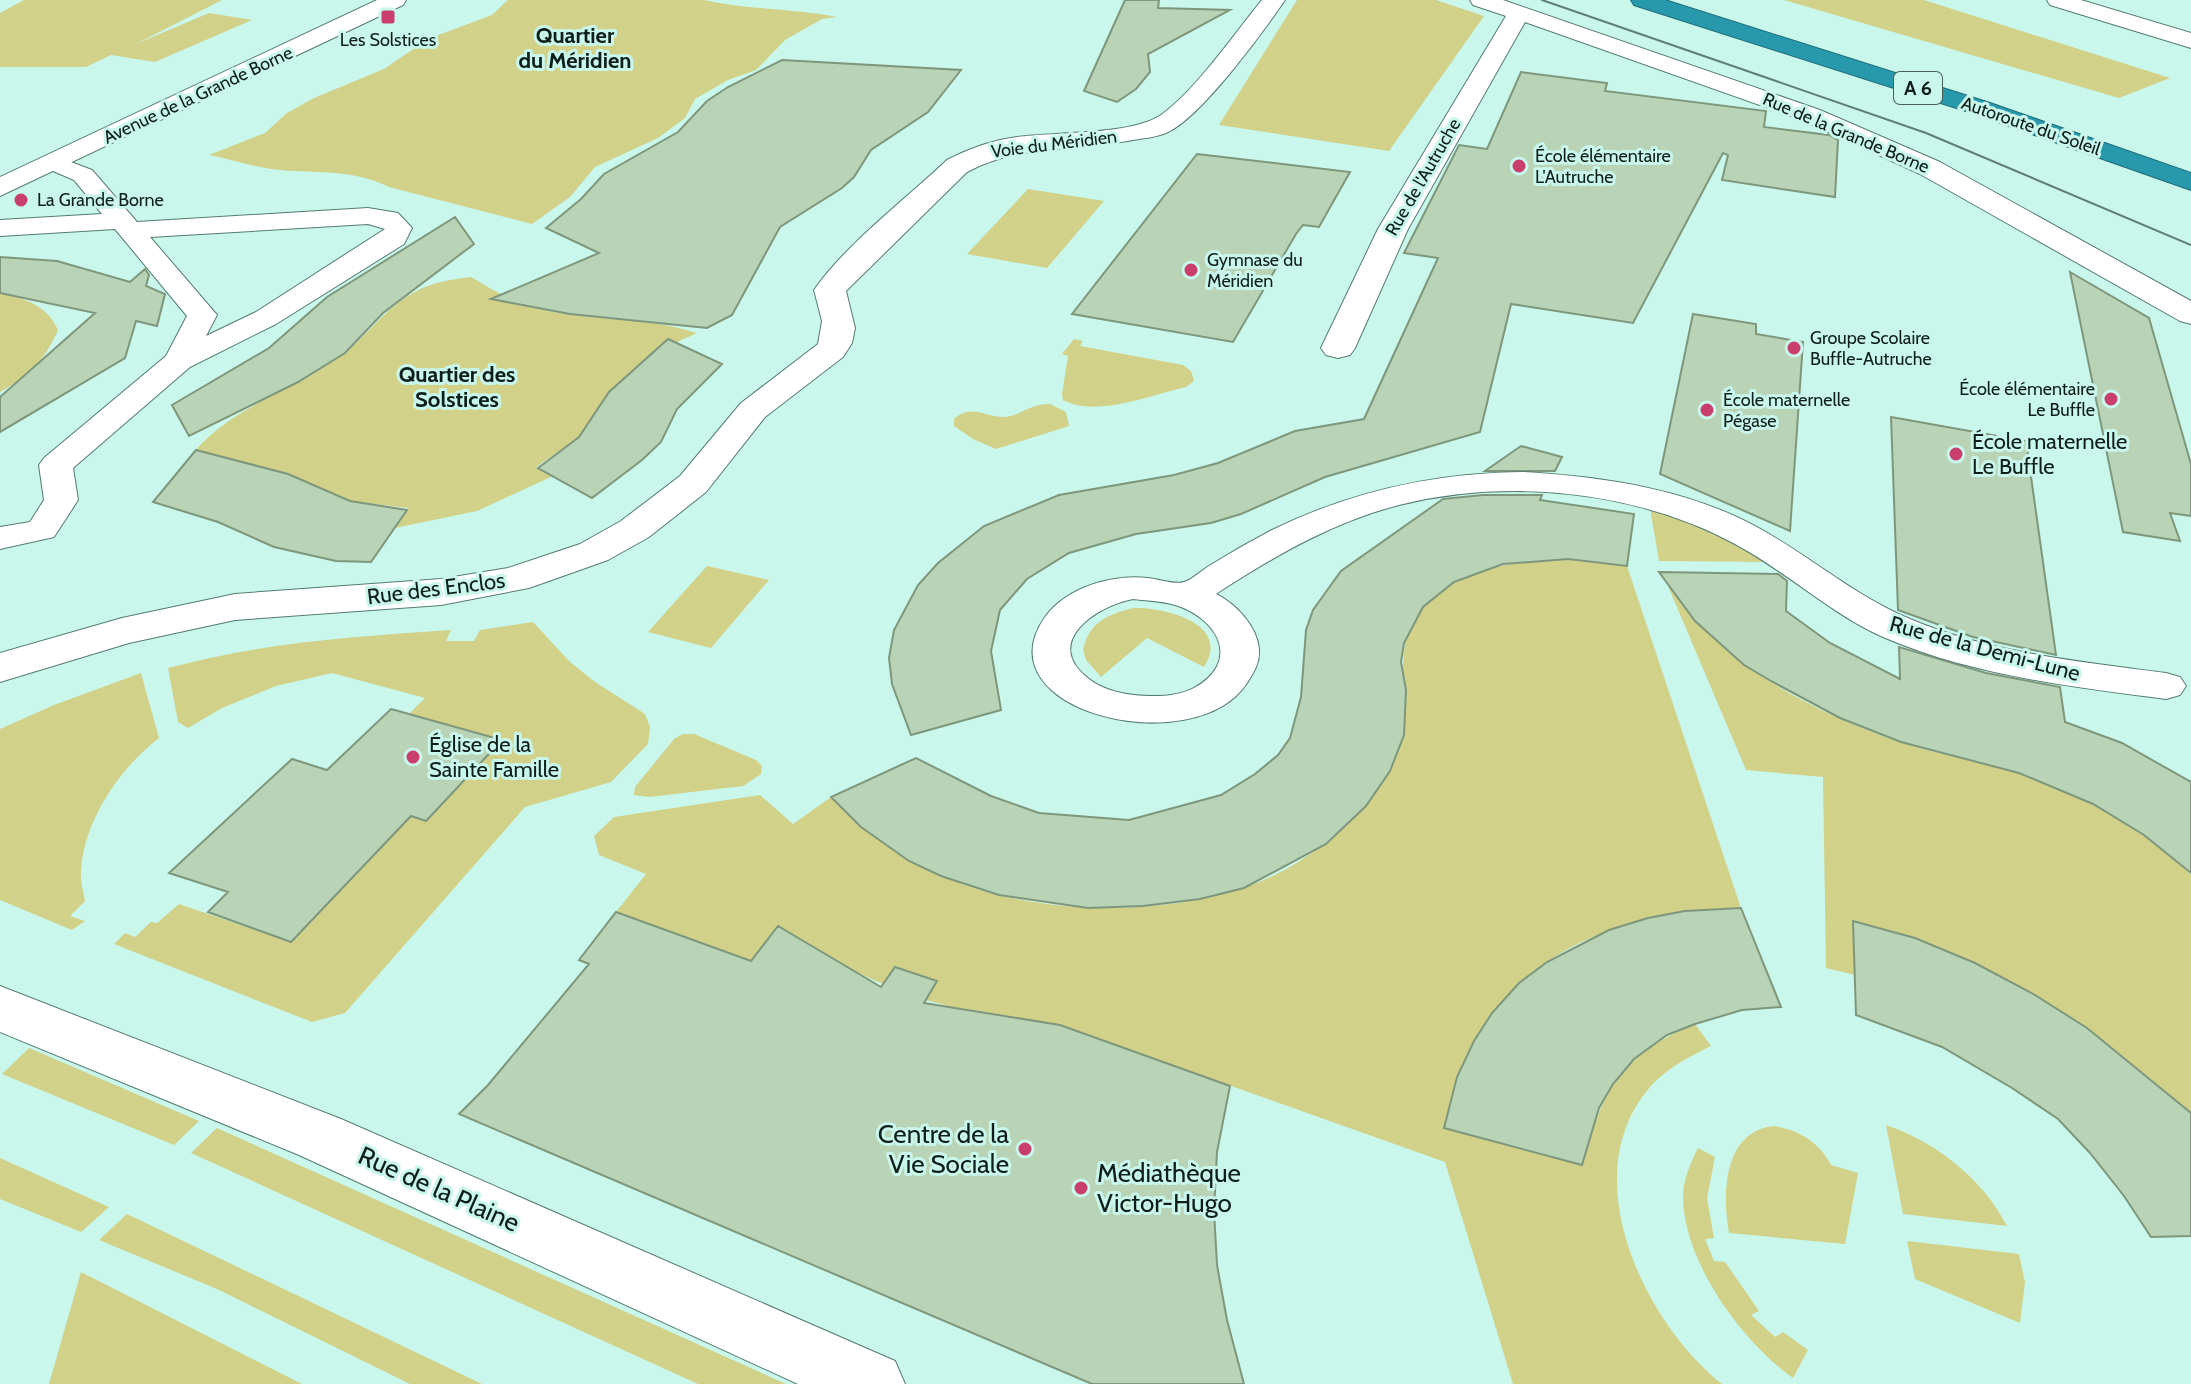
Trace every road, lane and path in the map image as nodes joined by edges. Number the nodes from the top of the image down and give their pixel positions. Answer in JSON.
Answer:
{"nodes":[{"id":1,"x":395,"y":0,"type":"edge"},
{"id":2,"x":1274,"y":0,"type":"edge"},
{"id":3,"x":1481,"y":0,"type":"edge"},
{"id":4,"x":1642,"y":0,"type":"edge"},
{"id":5,"x":1712,"y":0,"type":"edge"},
{"id":6,"x":2058,"y":0,"type":"edge"},
{"id":7,"x":1519,"y":13,"type":"junction"},
{"id":8,"x":2191,"y":41,"type":"edge"},
{"id":9,"x":2045,"y":105,"type":"dead end"},
{"id":10,"x":55,"y":163,"type":"junction"},
{"id":11,"x":2191,"y":182,"type":"edge"},
{"id":12,"x":0,"y":188,"type":"edge"},
{"id":13,"x":125,"y":226,"type":"junction"},
{"id":14,"x":0,"y":228,"type":"edge"},
{"id":15,"x":830,"y":290,"type":"joint"},
{"id":16,"x":2191,"y":314,"type":"edge"},
{"id":17,"x":1338,"y":348,"type":"dead end"},
{"id":18,"x":179,"y":361,"type":"junction"},
{"id":19,"x":0,"y":538,"type":"edge"},
{"id":20,"x":1189,"y":596,"type":"junction"},
{"id":21,"x":0,"y":668,"type":"edge"},
{"id":22,"x":2166,"y":686,"type":"dead end"},
{"id":23,"x":0,"y":1008,"type":"edge"},
{"id":24,"x":872,"y":1384,"type":"edge"}],
"edges":[{"from":1,"to":10,"type":"street","name":"Avenue de la Grande Borne"},
{"from":2,"to":15,"type":"street","name":"Voie du Méridien"},
{"from":3,"to":7,"type":"street","name":"Rue de la Grande Borne"},
{"from":4,"to":11,"type":"highway","name":"Autoroute du Soleil","number":"A 6"},
{"from":5,"to":9,"type":"highway","name":"Autoroute du Soleil","number":"A 6"},
{"from":6,"to":8,"type":"street"},
{"from":7,"to":16,"type":"street","name":"Rue de la Grande Borne"},
{"from":7,"to":17,"type":"street","name":"Rue de l'Autruche"},
{"from":10,"to":12,"type":"street","name":"Avenue de la Grande Borne"},
{"from":10,"to":13,"type":"street"},
{"from":13,"to":14,"type":"street"},
{"from":13,"to":18,"type":"street"},
{"from":13,"to":18,"type":"street"},
{"from":15,"to":21,"type":"street","name":"Rue des Enclos"},
{"from":18,"to":19,"type":"street"},
{"from":20,"to":20,"type":"street"},
{"from":20,"to":22,"type":"street","name":"Rue de la Demi-Lune"},
{"from":23,"to":24,"type":"street","name":"Rue de la Plaine"}]}
